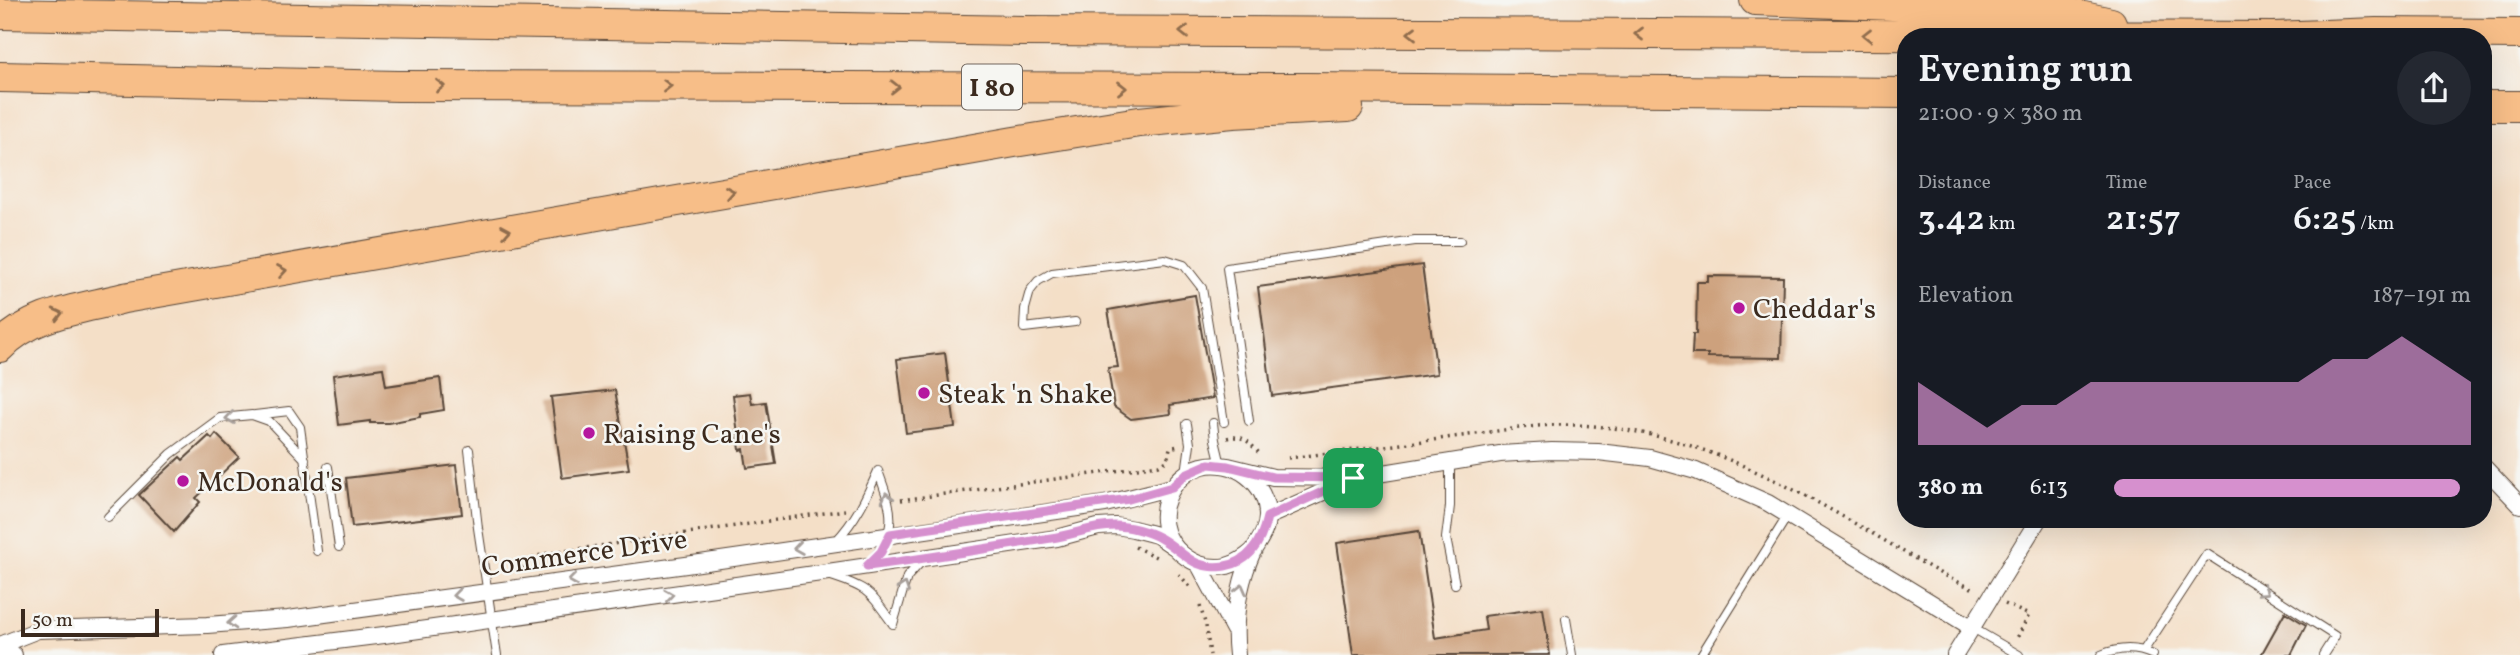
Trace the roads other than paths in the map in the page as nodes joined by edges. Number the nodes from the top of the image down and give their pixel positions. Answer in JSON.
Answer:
{"nodes":[{"id":1,"x":161,"y":0,"type":"edge"},
{"id":2,"x":1755,"y":0,"type":"edge"},
{"id":3,"x":0,"y":14,"type":"edge"},
{"id":4,"x":91,"y":15,"type":"junction"},
{"id":5,"x":2131,"y":28,"type":"edge"},
{"id":6,"x":2492,"y":34,"type":"edge"},
{"id":7,"x":2520,"y":34,"type":"edge"},
{"id":8,"x":1897,"y":35,"type":"edge"},
{"id":9,"x":0,"y":77,"type":"edge"},
{"id":10,"x":78,"y":87,"type":"junction"},
{"id":11,"x":1607,"y":91,"type":"junction"},
{"id":12,"x":1897,"y":93,"type":"edge"},
{"id":13,"x":0,"y":97,"type":"edge"},
{"id":14,"x":2492,"y":106,"type":"edge"},
{"id":15,"x":2520,"y":106,"type":"edge"},
{"id":16,"x":1460,"y":241,"type":"dead end"},
{"id":17,"x":1075,"y":322,"type":"dead end"},
{"id":18,"x":0,"y":347,"type":"edge"},
{"id":19,"x":252,"y":415,"type":"junction"},
{"id":20,"x":1249,"y":421,"type":"dead end"},
{"id":21,"x":1224,"y":422,"type":"dead end"},
{"id":22,"x":1213,"y":423,"type":"dead end"},
{"id":23,"x":1187,"y":424,"type":"dead end"},
{"id":24,"x":470,"y":450,"type":"dead end"},
{"id":25,"x":305,"y":459,"type":"junction"},
{"id":26,"x":1450,"y":462,"type":"junction"},
{"id":27,"x":1225,"y":465,"type":"junction"},
{"id":28,"x":328,"y":467,"type":"dead end"},
{"id":29,"x":1186,"y":474,"type":"junction"},
{"id":30,"x":2492,"y":475,"type":"edge"},
{"id":31,"x":1353,"y":478,"type":"junction"},
{"id":32,"x":1172,"y":487,"type":"junction"},
{"id":33,"x":2520,"y":505,"type":"edge"},
{"id":34,"x":1788,"y":515,"type":"junction"},
{"id":35,"x":108,"y":517,"type":"dead end"},
{"id":36,"x":1267,"y":517,"type":"junction"},
{"id":37,"x":2033,"y":528,"type":"edge"},
{"id":38,"x":890,"y":534,"type":"junction"},
{"id":39,"x":835,"y":543,"type":"junction"},
{"id":40,"x":1173,"y":546,"type":"junction"},
{"id":41,"x":339,"y":547,"type":"dead end"},
{"id":42,"x":1254,"y":550,"type":"junction"},
{"id":43,"x":317,"y":551,"type":"dead end"},
{"id":44,"x":928,"y":558,"type":"junction"},
{"id":45,"x":1199,"y":565,"type":"junction"},
{"id":46,"x":867,"y":566,"type":"junction"},
{"id":47,"x":821,"y":573,"type":"junction"},
{"id":48,"x":1455,"y":584,"type":"dead end"},
{"id":49,"x":488,"y":591,"type":"junction"},
{"id":50,"x":493,"y":620,"type":"junction"},
{"id":51,"x":1566,"y":620,"type":"dead end"},
{"id":52,"x":1971,"y":627,"type":"junction"},
{"id":53,"x":1234,"y":630,"type":"junction"},
{"id":54,"x":0,"y":645,"type":"edge"},
{"id":55,"x":309,"y":650,"type":"edge"},
{"id":56,"x":2144,"y":650,"type":"junction"},
{"id":57,"x":0,"y":653,"type":"edge"},
{"id":58,"x":245,"y":654,"type":"edge"},
{"id":59,"x":15,"y":655,"type":"edge"},
{"id":60,"x":223,"y":655,"type":"edge"},
{"id":61,"x":497,"y":655,"type":"edge"},
{"id":62,"x":1237,"y":655,"type":"edge"},
{"id":63,"x":1572,"y":655,"type":"edge"},
{"id":64,"x":1701,"y":655,"type":"edge"},
{"id":65,"x":1955,"y":655,"type":"edge"},
{"id":66,"x":2019,"y":655,"type":"edge"},
{"id":67,"x":2101,"y":655,"type":"edge"},
{"id":68,"x":2153,"y":655,"type":"edge"},
{"id":69,"x":2323,"y":655,"type":"edge"}],
"edges":[{"from":1,"to":4,"type":"highway"},
{"from":2,"to":5,"type":"highway"},
{"from":3,"to":4,"type":"highway","number":"I 80"},
{"from":8,"to":4,"type":"highway","number":"I 80","one_way":true},
{"from":6,"to":7,"type":"highway","number":"I 80"},
{"from":9,"to":10,"type":"highway","number":"I 80"},
{"from":10,"to":11,"type":"highway","number":"I 80","one_way":true},
{"from":10,"to":13,"type":"highway"},
{"from":11,"to":12,"type":"highway","number":"I 80"},
{"from":18,"to":11,"type":"highway","one_way":true},
{"from":14,"to":15,"type":"highway"},
{"from":16,"to":20,"type":"lane"},
{"from":17,"to":21,"type":"lane"},
{"from":19,"to":25,"type":"lane"},
{"from":19,"to":25,"type":"lane"},
{"from":19,"to":35,"type":"lane","one_way":true},
{"from":22,"to":27,"type":"lane"},
{"from":23,"to":29,"type":"lane"},
{"from":24,"to":49,"type":"lane"},
{"from":25,"to":43,"type":"lane"},
{"from":26,"to":31,"type":"street"},
{"from":26,"to":34,"type":"street"},
{"from":26,"to":48,"type":"lane"},
{"from":27,"to":29,"type":"street"},
{"from":27,"to":31,"type":"street"},
{"from":27,"to":36,"type":"street"},
{"from":28,"to":41,"type":"lane"},
{"from":29,"to":32,"type":"street"},
{"from":30,"to":33,"type":"street"},
{"from":31,"to":36,"type":"street"},
{"from":32,"to":38,"type":"street","name":"Commerce Drive"},
{"from":32,"to":40,"type":"street"},
{"from":34,"to":52,"type":"street"},
{"from":34,"to":64,"type":"lane"},
{"from":36,"to":42,"type":"street"},
{"from":37,"to":52,"type":"street"},
{"from":38,"to":39,"type":"street","name":"Commerce Drive"},
{"from":38,"to":39,"type":"lane","one_way":true},
{"from":38,"to":46,"type":"lane"},
{"from":39,"to":49,"type":"street","name":"Commerce Drive","one_way":true},
{"from":40,"to":44,"type":"street","name":"Commerce Drive"},
{"from":40,"to":45,"type":"street"},
{"from":42,"to":45,"type":"street"},
{"from":53,"to":42,"type":"street","one_way":true},
{"from":44,"to":46,"type":"street","name":"Commerce Drive"},
{"from":47,"to":44,"type":"lane","one_way":true},
{"from":45,"to":53,"type":"street"},
{"from":46,"to":47,"type":"street","name":"Commerce Drive"},
{"from":50,"to":47,"type":"street","name":"Commerce Drive","one_way":true},
{"from":49,"to":50,"type":"lane"},
{"from":49,"to":54,"type":"street","name":"Commerce Drive","one_way":true},
{"from":50,"to":55,"type":"street","name":"Commerce Drive"},
{"from":50,"to":61,"type":"lane"},
{"from":51,"to":63,"type":"lane"},
{"from":52,"to":65,"type":"street"},
{"from":52,"to":66,"type":"lane"},
{"from":53,"to":62,"type":"street"},
{"from":55,"to":58,"type":"street","name":"Commerce Drive"},
{"from":56,"to":67,"type":"lane"},
{"from":56,"to":68,"type":"lane"},
{"from":56,"to":69,"type":"lane","one_way":true},
{"from":57,"to":59,"type":"street"},
{"from":58,"to":60,"type":"street","name":"Commerce Drive"}]}
